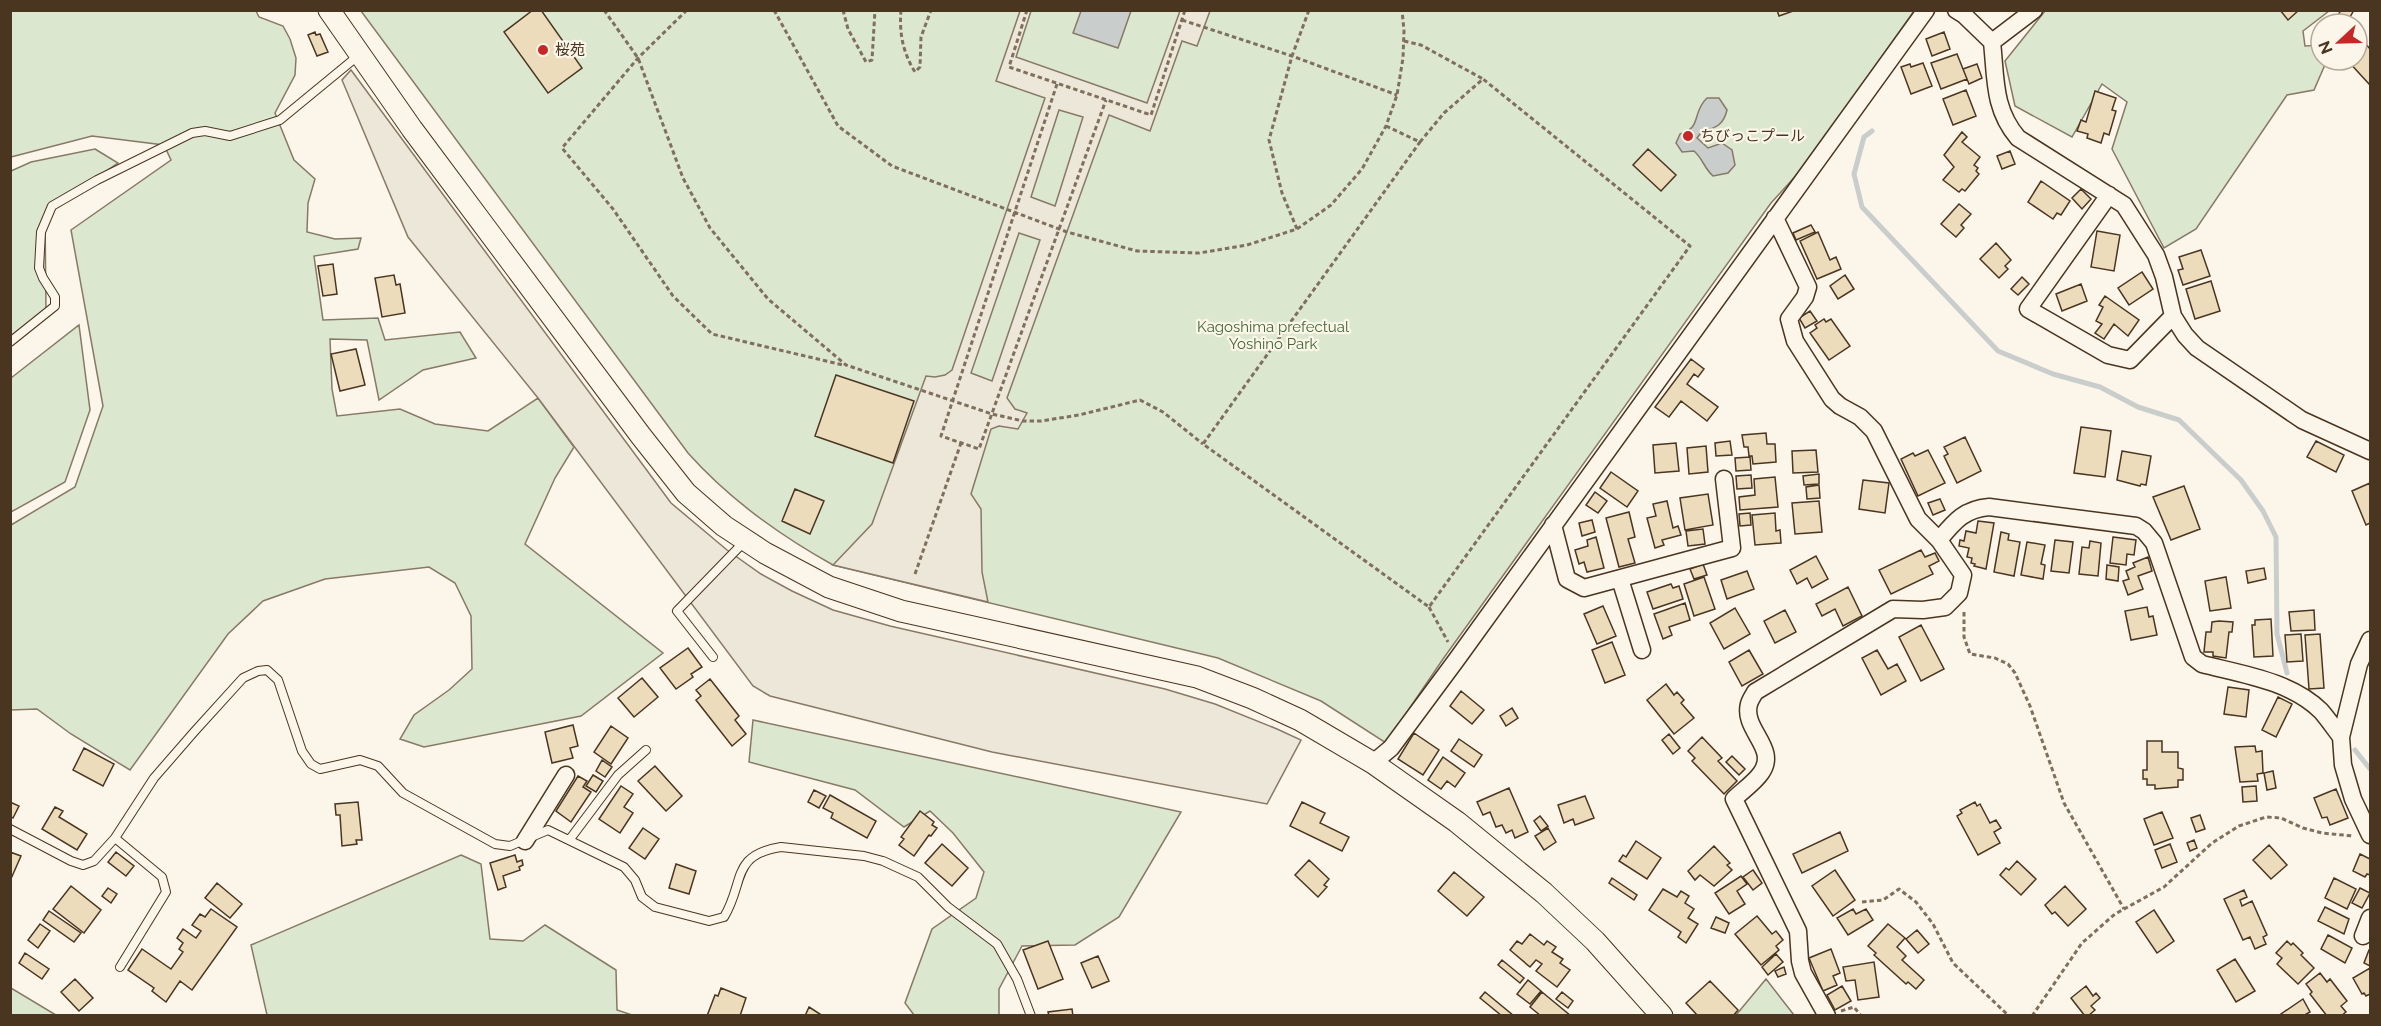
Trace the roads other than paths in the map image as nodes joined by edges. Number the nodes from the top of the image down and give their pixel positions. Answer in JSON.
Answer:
{"nodes":[{"id":1,"x":329,"y":10,"type":"edge"},
{"id":2,"x":1926,"y":10,"type":"edge"},
{"id":3,"x":1956,"y":10,"type":"edge"},
{"id":4,"x":2034,"y":10,"type":"edge"},
{"id":5,"x":1992,"y":42,"type":"junction"},
{"id":6,"x":359,"y":55,"type":"junction"},
{"id":7,"x":2109,"y":195,"type":"junction"},
{"id":8,"x":1775,"y":218,"type":"junction"},
{"id":9,"x":2173,"y":316,"type":"junction"},
{"id":10,"x":10,"y":342,"type":"edge"},
{"id":11,"x":2370,"y":451,"type":"edge"},
{"id":12,"x":1724,"y":479,"type":"dead end"},
{"id":13,"x":1553,"y":525,"type":"junction"},
{"id":14,"x":1939,"y":540,"type":"junction"},
{"id":15,"x":746,"y":541,"type":"junction"},
{"id":16,"x":1620,"y":579,"type":"junction"},
{"id":17,"x":2370,"y":640,"type":"edge"},
{"id":18,"x":1642,"y":650,"type":"dead end"},
{"id":19,"x":713,"y":657,"type":"dead end"},
{"id":20,"x":2341,"y":737,"type":"junction"},
{"id":21,"x":646,"y":750,"type":"dead end"},
{"id":22,"x":1373,"y":763,"type":"junction"},
{"id":23,"x":566,"y":775,"type":"dead end"},
{"id":24,"x":10,"y":829,"type":"edge"},
{"id":25,"x":2369,"y":835,"type":"edge"},
{"id":26,"x":115,"y":838,"type":"junction"},
{"id":27,"x":570,"y":839,"type":"junction"},
{"id":28,"x":525,"y":841,"type":"junction"},
{"id":29,"x":2370,"y":918,"type":"edge"},
{"id":30,"x":2363,"y":936,"type":"dead end"},
{"id":31,"x":120,"y":967,"type":"dead end"},
{"id":32,"x":1031,"y":1016,"type":"edge"},
{"id":33,"x":1662,"y":1016,"type":"edge"},
{"id":34,"x":1827,"y":1016,"type":"edge"}],
"edges":[{"from":1,"to":6,"type":"street"},
{"from":2,"to":8,"type":"street"},
{"from":3,"to":5,"type":"street"},
{"from":4,"to":5,"type":"street"},
{"from":5,"to":7,"type":"street"},
{"from":6,"to":10,"type":"lane"},
{"from":6,"to":15,"type":"street"},
{"from":7,"to":9,"type":"street"},
{"from":7,"to":9,"type":"street"},
{"from":8,"to":13,"type":"street"},
{"from":8,"to":14,"type":"street"},
{"from":9,"to":11,"type":"street"},
{"from":12,"to":16,"type":"street"},
{"from":13,"to":16,"type":"street"},
{"from":13,"to":22,"type":"street"},
{"from":14,"to":20,"type":"street"},
{"from":14,"to":34,"type":"street"},
{"from":15,"to":19,"type":"lane"},
{"from":15,"to":22,"type":"street"},
{"from":16,"to":18,"type":"street"},
{"from":17,"to":20,"type":"street"},
{"from":20,"to":25,"type":"street"},
{"from":21,"to":27,"type":"lane"},
{"from":22,"to":33,"type":"street"},
{"from":23,"to":28,"type":"street"},
{"from":24,"to":26,"type":"lane"},
{"from":26,"to":28,"type":"lane"},
{"from":26,"to":31,"type":"lane"},
{"from":27,"to":28,"type":"lane"},
{"from":27,"to":32,"type":"lane"},
{"from":29,"to":30,"type":"street"}]}
